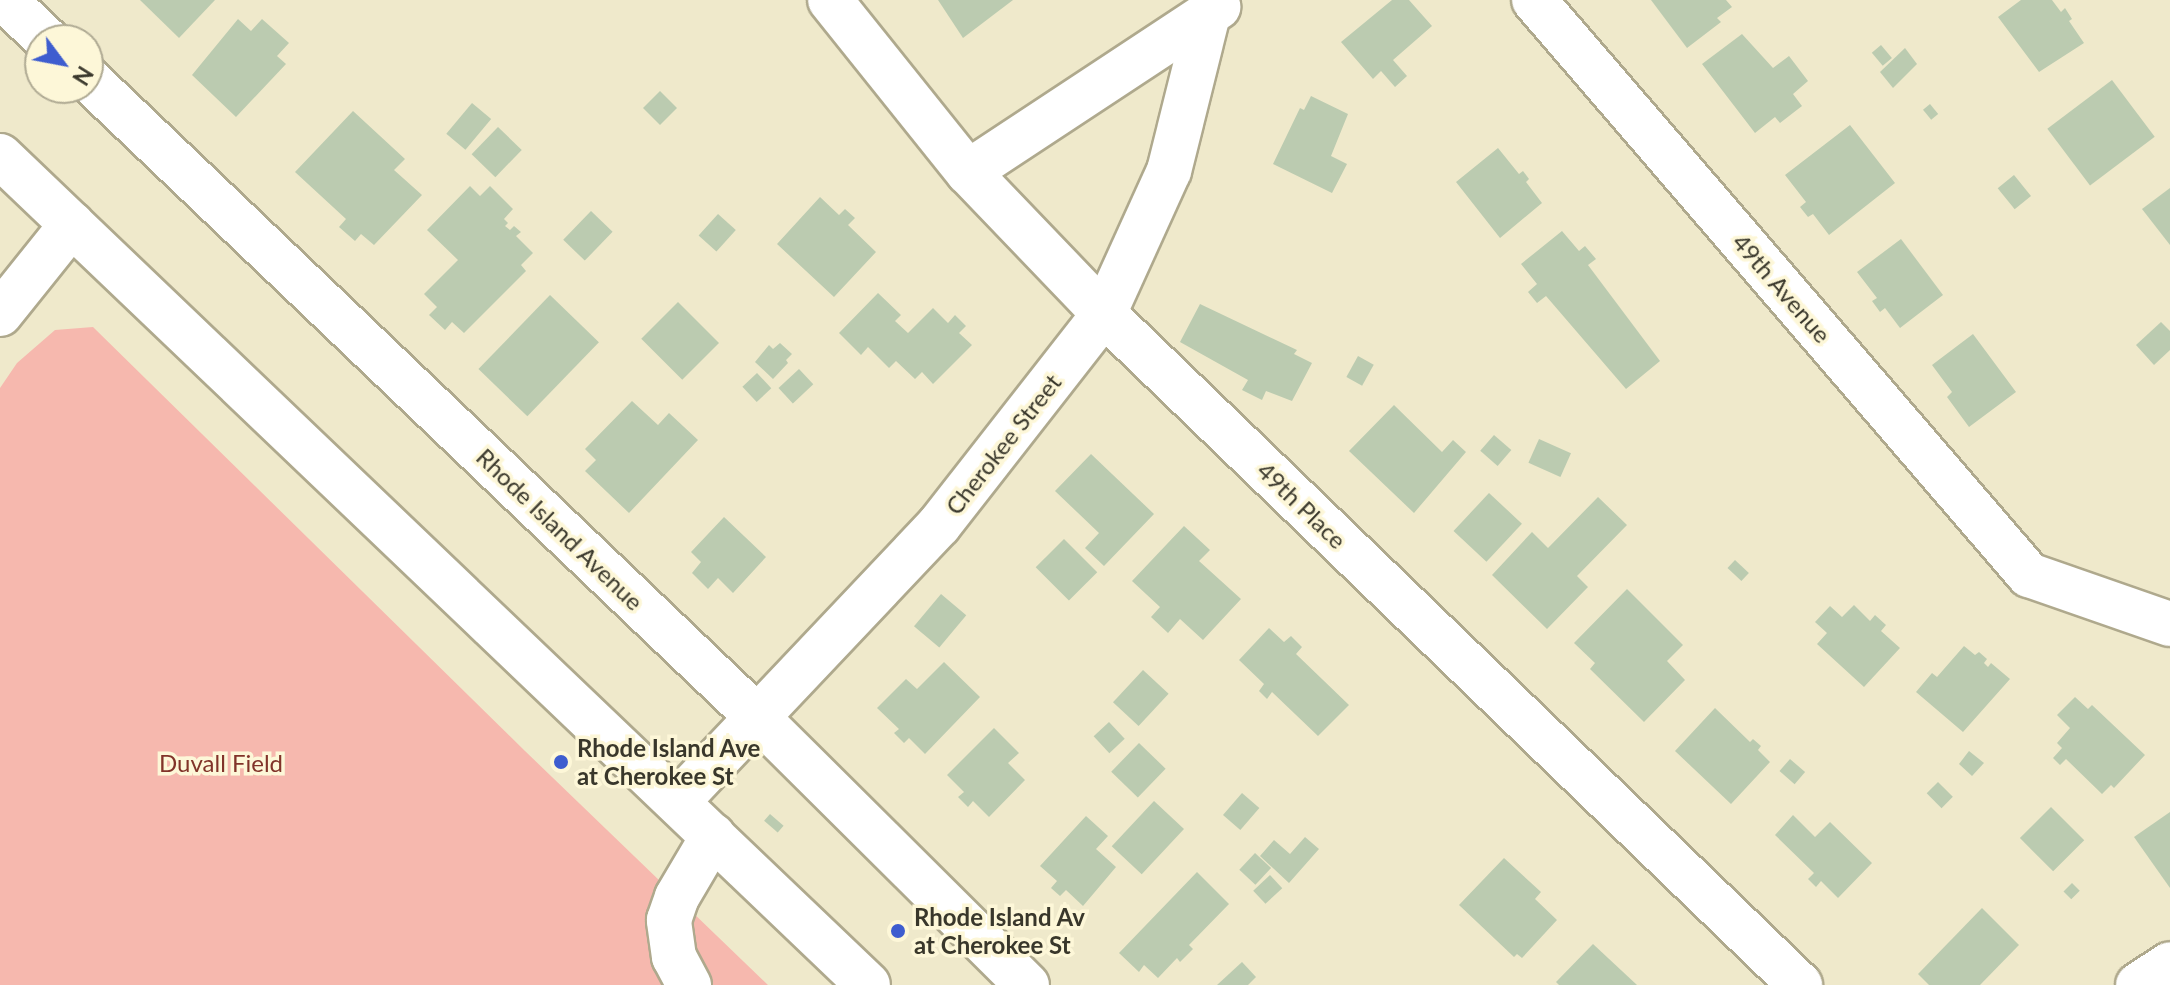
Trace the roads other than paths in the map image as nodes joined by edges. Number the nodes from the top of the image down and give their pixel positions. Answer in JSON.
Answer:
{"nodes":[{"id":1,"x":5,"y":0,"type":"edge"},
{"id":2,"x":830,"y":0,"type":"edge"},
{"id":3,"x":1534,"y":0,"type":"edge"},
{"id":4,"x":1217,"y":7,"type":"edge"},
{"id":5,"x":30,"y":24,"type":"edge"},
{"id":6,"x":104,"y":94,"type":"edge"},
{"id":7,"x":0,"y":156,"type":"edge"},
{"id":8,"x":968,"y":172,"type":"junction"},
{"id":9,"x":72,"y":224,"type":"junction"},
{"id":10,"x":1,"y":311,"type":"edge"},
{"id":11,"x":1104,"y":314,"type":"junction"},
{"id":12,"x":2170,"y":624,"type":"edge"},
{"id":13,"x":758,"y":718,"type":"junction"},
{"id":14,"x":678,"y":801,"type":"junction"},
{"id":15,"x":713,"y":836,"type":"junction"},
{"id":16,"x":2170,"y":964,"type":"edge"},
{"id":17,"x":689,"y":985,"type":"edge"},
{"id":18,"x":868,"y":985,"type":"edge"},
{"id":19,"x":1027,"y":985,"type":"edge"},
{"id":20,"x":1800,"y":985,"type":"edge"},
{"id":21,"x":2138,"y":985,"type":"edge"}],
"edges":[{"from":1,"to":5,"type":"street"},
{"from":2,"to":8,"type":"street","name":"49th Place"},
{"from":3,"to":12,"type":"street","name":"49th Avenue"},
{"from":4,"to":8,"type":"street","name":"Cherokee Street"},
{"from":4,"to":11,"type":"street","name":"Cherokee Street"},
{"from":6,"to":13,"type":"street","name":"Rhode Island Avenue"},
{"from":7,"to":9,"type":"street"},
{"from":8,"to":11,"type":"street","name":"49th Place"},
{"from":9,"to":10,"type":"street"},
{"from":9,"to":14,"type":"street"},
{"from":11,"to":13,"type":"street","name":"Cherokee Street"},
{"from":11,"to":20,"type":"street","name":"49th Place"},
{"from":13,"to":14,"type":"street","name":"Cherokee Street"},
{"from":13,"to":19,"type":"street","name":"Rhode Island Avenue"},
{"from":14,"to":15,"type":"street"},
{"from":15,"to":17,"type":"street"},
{"from":15,"to":18,"type":"street"},
{"from":16,"to":21,"type":"street"}]}
